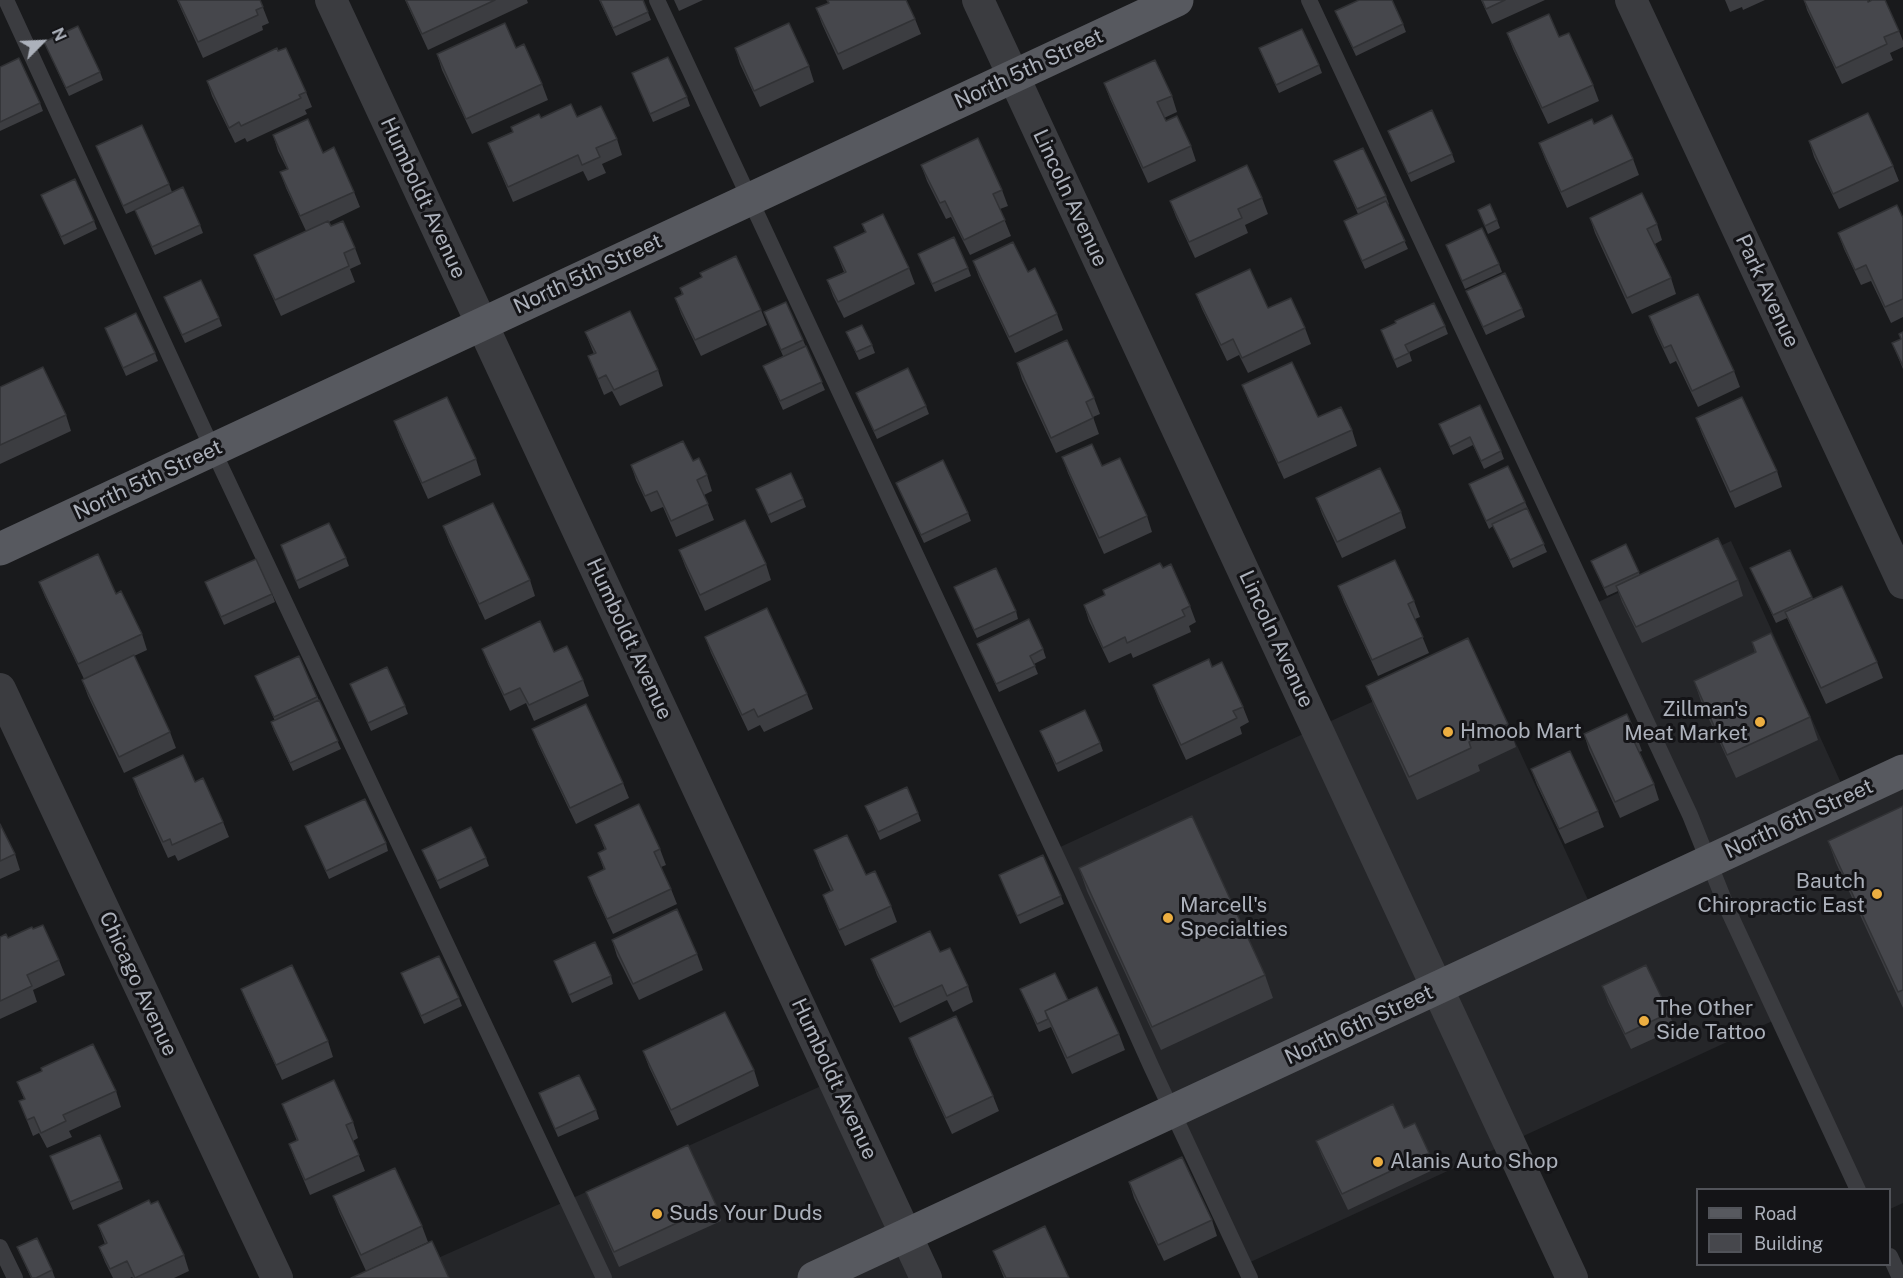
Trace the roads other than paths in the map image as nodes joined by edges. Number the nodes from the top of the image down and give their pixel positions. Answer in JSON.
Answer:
{"nodes":[{"id":1,"x":6,"y":0,"type":"edge"},
{"id":2,"x":331,"y":0,"type":"edge"},
{"id":3,"x":657,"y":0,"type":"edge"},
{"id":4,"x":978,"y":0,"type":"edge"},
{"id":5,"x":1177,"y":0,"type":"edge"},
{"id":6,"x":1309,"y":0,"type":"edge"},
{"id":7,"x":1631,"y":0,"type":"edge"},
{"id":8,"x":1013,"y":77,"type":"junction"},
{"id":9,"x":750,"y":199,"type":"junction"},
{"id":10,"x":481,"y":324,"type":"junction"},
{"id":11,"x":213,"y":450,"type":"junction"},
{"id":12,"x":0,"y":549,"type":"edge"},
{"id":13,"x":1903,"y":583,"type":"edge"},
{"id":14,"x":0,"y":689,"type":"edge"},
{"id":15,"x":1903,"y":771,"type":"edge"},
{"id":16,"x":1709,"y":861,"type":"junction"},
{"id":17,"x":1438,"y":988,"type":"junction"},
{"id":18,"x":1173,"y":1112,"type":"junction"},
{"id":19,"x":1857,"y":1188,"type":"edge"},
{"id":20,"x":906,"y":1236,"type":"junction"},
{"id":21,"x":0,"y":1247,"type":"edge"},
{"id":22,"x":1891,"y":1258,"type":"edge"},
{"id":23,"x":15,"y":1278,"type":"edge"},
{"id":24,"x":277,"y":1278,"type":"edge"},
{"id":25,"x":604,"y":1278,"type":"edge"},
{"id":26,"x":814,"y":1278,"type":"edge"},
{"id":27,"x":926,"y":1278,"type":"edge"},
{"id":28,"x":1250,"y":1278,"type":"edge"},
{"id":29,"x":1572,"y":1278,"type":"edge"},
{"id":30,"x":1900,"y":1278,"type":"edge"}],
"edges":[{"from":1,"to":11,"type":"lane"},
{"from":2,"to":10,"type":"street","name":"Humboldt Avenue"},
{"from":3,"to":9,"type":"lane"},
{"from":4,"to":8,"type":"street","name":"Lincoln Avenue"},
{"from":5,"to":8,"type":"main road","name":"North 5th Street"},
{"from":6,"to":16,"type":"lane"},
{"from":7,"to":13,"type":"street","name":"Park Avenue"},
{"from":8,"to":9,"type":"main road","name":"North 5th Street"},
{"from":8,"to":17,"type":"street","name":"Lincoln Avenue"},
{"from":9,"to":10,"type":"main road","name":"North 5th Street"},
{"from":9,"to":18,"type":"lane"},
{"from":10,"to":11,"type":"main road","name":"North 5th Street"},
{"from":10,"to":20,"type":"street","name":"Humboldt Avenue"},
{"from":11,"to":12,"type":"main road","name":"North 5th Street"},
{"from":11,"to":25,"type":"lane"},
{"from":14,"to":24,"type":"street","name":"Chicago Avenue"},
{"from":15,"to":16,"type":"main road","name":"North 6th Street"},
{"from":16,"to":17,"type":"main road","name":"North 6th Street"},
{"from":16,"to":19,"type":"lane"},
{"from":17,"to":18,"type":"main road","name":"North 6th Street"},
{"from":17,"to":29,"type":"street","name":"Lincoln Avenue"},
{"from":18,"to":20,"type":"main road","name":"North 6th Street"},
{"from":18,"to":28,"type":"lane"},
{"from":20,"to":26,"type":"main road","name":"North 6th Street"},
{"from":20,"to":27,"type":"street","name":"Humboldt Avenue"},
{"from":21,"to":23,"type":"lane"},
{"from":22,"to":30,"type":"lane"}]}
